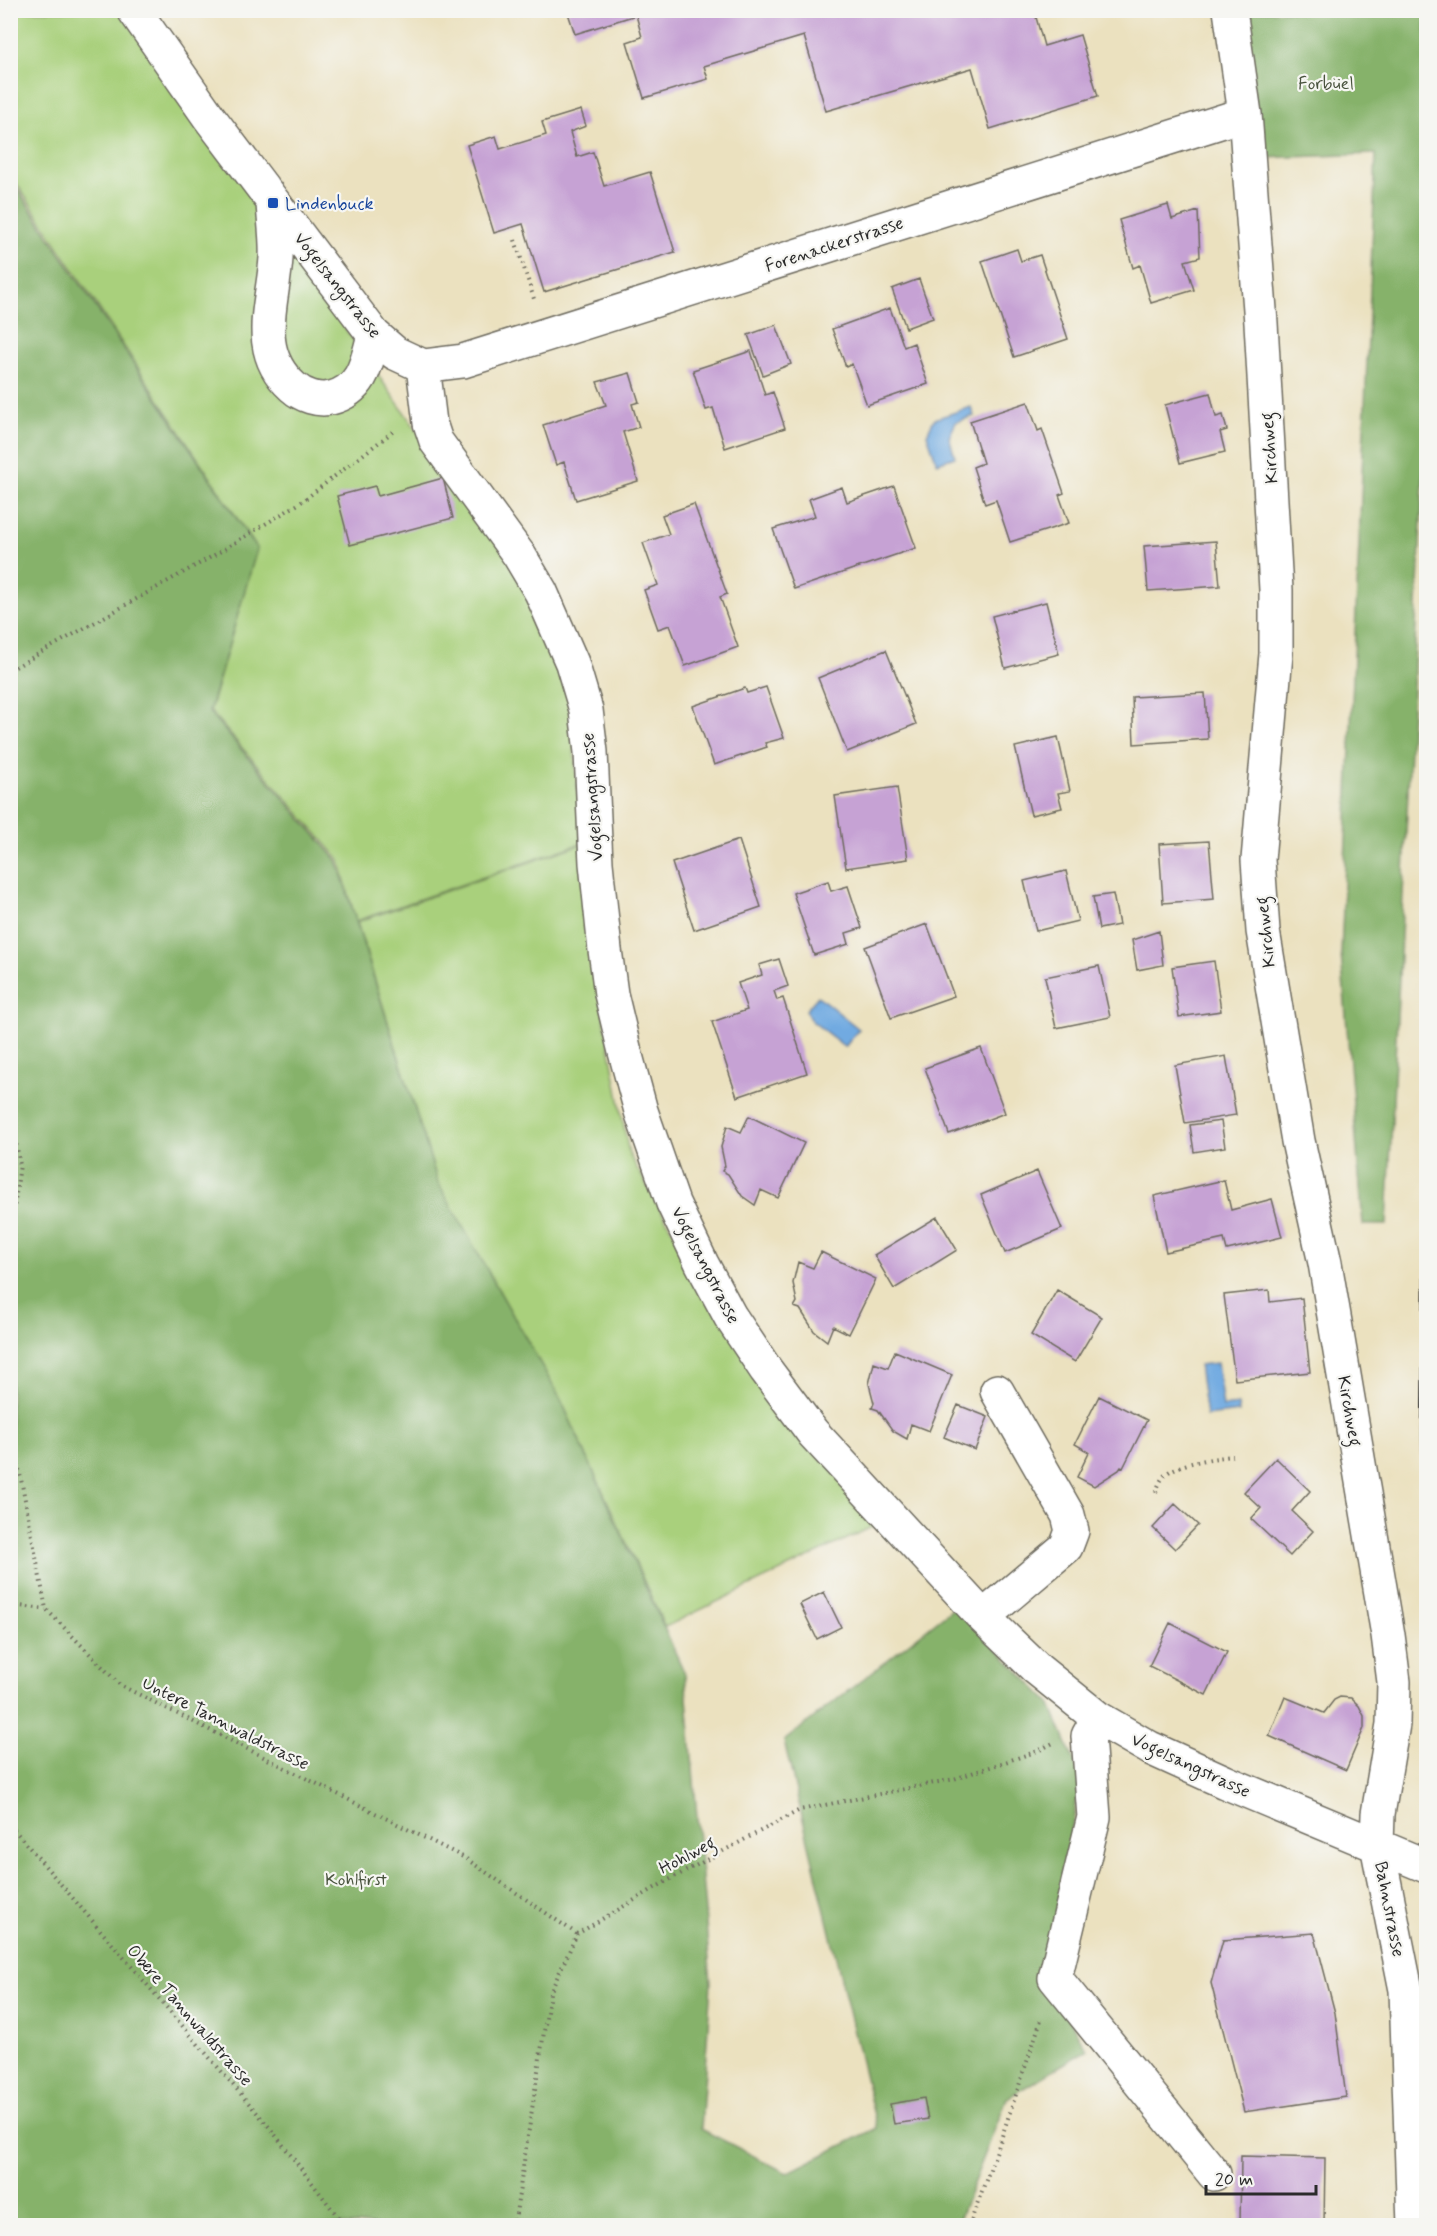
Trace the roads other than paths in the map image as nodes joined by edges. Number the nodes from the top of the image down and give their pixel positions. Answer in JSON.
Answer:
{"nodes":[{"id":1,"x":134,"y":10,"type":"edge"},
{"id":2,"x":1230,"y":10,"type":"edge"},
{"id":3,"x":1245,"y":114,"type":"junction"},
{"id":4,"x":273,"y":203,"type":"junction"},
{"id":5,"x":374,"y":335,"type":"junction"},
{"id":6,"x":423,"y":366,"type":"junction"},
{"id":7,"x":997,"y":1391,"type":"dead end"},
{"id":8,"x":983,"y":1617,"type":"junction"},
{"id":9,"x":1098,"y":1718,"type":"junction"},
{"id":10,"x":1377,"y":1845,"type":"junction"},
{"id":11,"x":1426,"y":1866,"type":"edge"},
{"id":12,"x":1214,"y":2174,"type":"dead end"},
{"id":13,"x":1414,"y":2226,"type":"edge"}],
"edges":[{"from":1,"to":4,"type":"street","name":"Vogelsangstrasse"},
{"from":2,"to":3,"type":"street","name":"Kirchweg"},
{"from":3,"to":6,"type":"street","name":"Forenackerstrasse"},
{"from":3,"to":10,"type":"street","name":"Kirchweg"},
{"from":4,"to":5,"type":"street","name":"Vogelsangstrasse"},
{"from":4,"to":5,"type":"street"},
{"from":5,"to":6,"type":"street","name":"Vogelsangstrasse"},
{"from":6,"to":8,"type":"street","name":"Vogelsangstrasse"},
{"from":7,"to":8,"type":"street"},
{"from":8,"to":9,"type":"street","name":"Vogelsangstrasse"},
{"from":9,"to":10,"type":"street","name":"Vogelsangstrasse"},
{"from":9,"to":12,"type":"street"},
{"from":10,"to":11,"type":"street","name":"Vogelsangstrasse"},
{"from":10,"to":13,"type":"street","name":"Bahnstrasse"}]}
